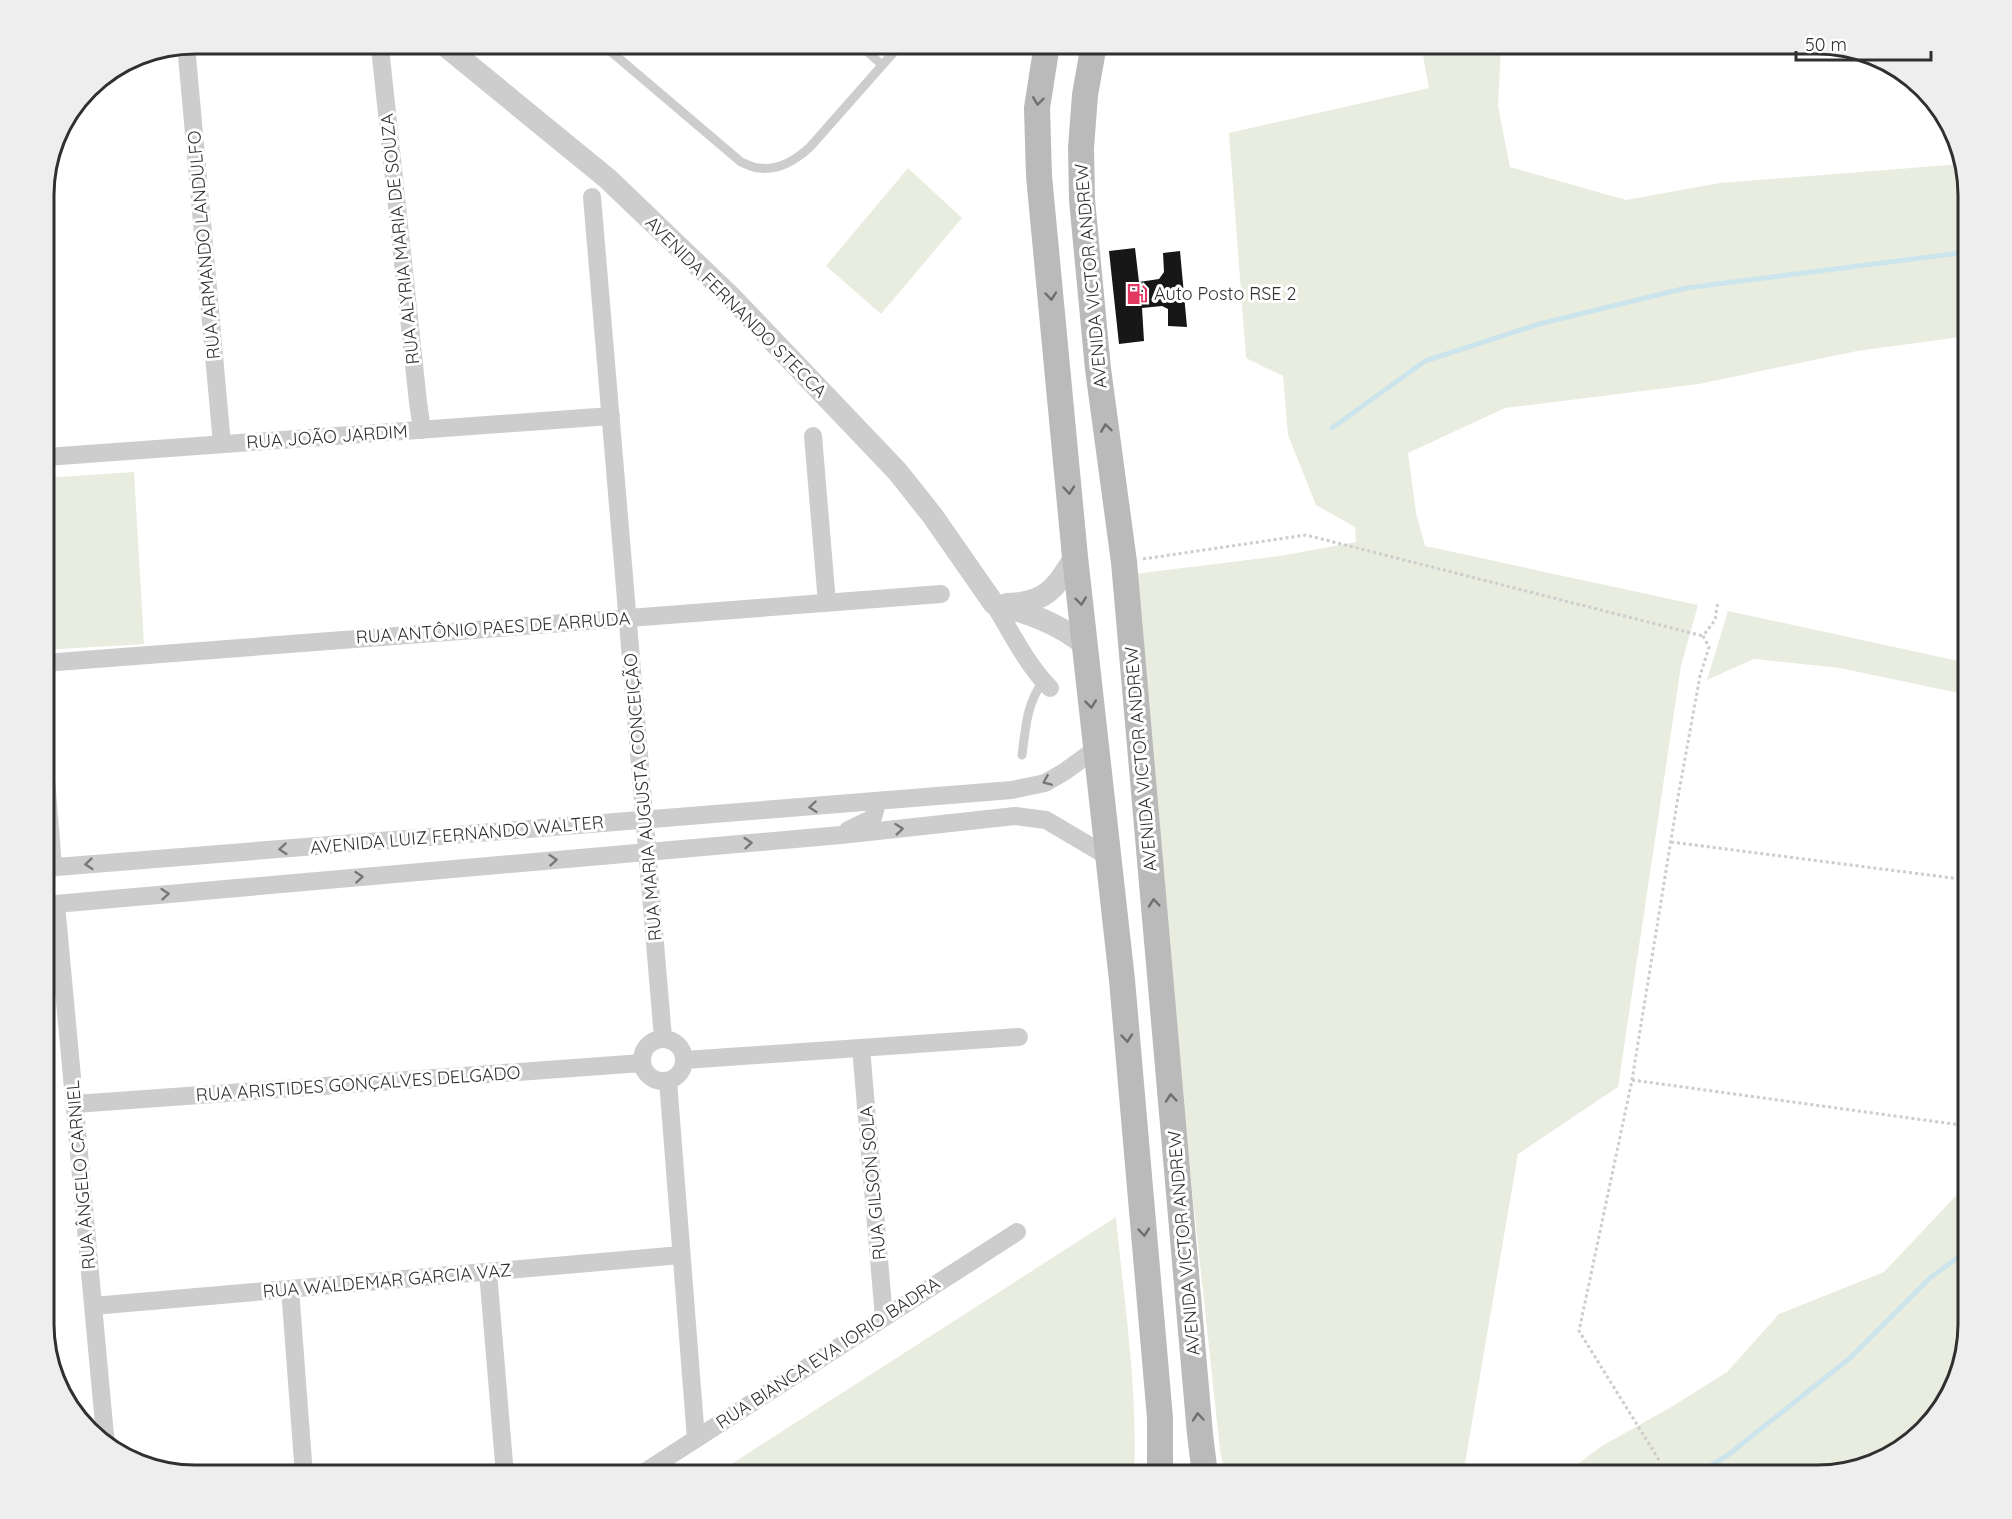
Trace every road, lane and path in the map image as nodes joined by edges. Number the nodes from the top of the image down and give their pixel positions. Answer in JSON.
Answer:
{"nodes":[{"id":1,"x":187,"y":54,"type":"edge"},
{"id":2,"x":381,"y":54,"type":"edge"},
{"id":3,"x":455,"y":54,"type":"edge"},
{"id":4,"x":614,"y":54,"type":"edge"},
{"id":5,"x":870,"y":54,"type":"edge"},
{"id":6,"x":892,"y":54,"type":"edge"},
{"id":7,"x":1045,"y":54,"type":"edge"},
{"id":8,"x":1092,"y":54,"type":"edge"},
{"id":9,"x":882,"y":65,"type":"junction"},
{"id":10,"x":592,"y":197,"type":"dead end"},
{"id":11,"x":611,"y":416,"type":"junction"},
{"id":12,"x":422,"y":430,"type":"junction"},
{"id":13,"x":813,"y":436,"type":"dead end"},
{"id":14,"x":222,"y":444,"type":"junction"},
{"id":15,"x":54,"y":456,"type":"edge"},
{"id":16,"x":1075,"y":557,"type":"junction"},
{"id":17,"x":1124,"y":562,"type":"junction"},
{"id":18,"x":941,"y":594,"type":"dead end"},
{"id":19,"x":1718,"y":601,"type":"dead end"},
{"id":20,"x":827,"y":603,"type":"junction"},
{"id":21,"x":994,"y":604,"type":"junction"},
{"id":22,"x":628,"y":618,"type":"junction"},
{"id":23,"x":1703,"y":636,"type":"junction"},
{"id":24,"x":1086,"y":646,"type":"junction"},
{"id":25,"x":54,"y":662,"type":"edge"},
{"id":26,"x":1046,"y":685,"type":"joint"},
{"id":27,"x":1096,"y":749,"type":"junction"},
{"id":28,"x":1022,"y":754,"type":"dead end"},
{"id":29,"x":871,"y":802,"type":"junction"},
{"id":30,"x":644,"y":820,"type":"junction"},
{"id":31,"x":841,"y":835,"type":"junction"},
{"id":32,"x":1671,"y":842,"type":"junction"},
{"id":33,"x":647,"y":851,"type":"junction"},
{"id":34,"x":1107,"y":856,"type":"junction"},
{"id":35,"x":54,"y":867,"type":"edge"},
{"id":36,"x":1958,"y":879,"type":"edge"},
{"id":37,"x":54,"y":904,"type":"edge"},
{"id":38,"x":54,"y":936,"type":"edge"},
{"id":39,"x":1019,"y":1037,"type":"dead end"},
{"id":40,"x":663,"y":1038,"type":"junction"},
{"id":41,"x":861,"y":1048,"type":"junction"},
{"id":42,"x":685,"y":1060,"type":"junction"},
{"id":43,"x":642,"y":1064,"type":"junction"},
{"id":44,"x":1632,"y":1080,"type":"junction"},
{"id":45,"x":668,"y":1081,"type":"junction"},
{"id":46,"x":75,"y":1104,"type":"junction"},
{"id":47,"x":1958,"y":1125,"type":"edge"},
{"id":48,"x":1017,"y":1232,"type":"dead end"},
{"id":49,"x":681,"y":1256,"type":"junction"},
{"id":50,"x":488,"y":1272,"type":"junction"},
{"id":51,"x":290,"y":1289,"type":"junction"},
{"id":52,"x":93,"y":1306,"type":"junction"},
{"id":53,"x":884,"y":1318,"type":"junction"},
{"id":54,"x":105,"y":1432,"type":"edge"},
{"id":55,"x":696,"y":1439,"type":"junction"},
{"id":56,"x":1659,"y":1460,"type":"dead end"},
{"id":57,"x":303,"y":1465,"type":"edge"},
{"id":58,"x":505,"y":1465,"type":"edge"},
{"id":59,"x":657,"y":1465,"type":"edge"},
{"id":60,"x":1160,"y":1465,"type":"edge"},
{"id":61,"x":1204,"y":1465,"type":"edge"}],
"edges":[{"from":1,"to":14,"type":"street","name":"RUA ARMANDO LANDULFO"},
{"from":2,"to":12,"type":"street","name":"RUA ALYRIA MARIA DE SOUZA"},
{"from":3,"to":21,"type":"street","name":"AVENIDA FERNANDO STECCA"},
{"from":4,"to":9,"type":"lane"},
{"from":5,"to":9,"type":"lane"},
{"from":6,"to":9,"type":"lane"},
{"from":7,"to":16,"type":"main road","one_way":true},
{"from":17,"to":8,"type":"main road","name":"AVENIDA VICTOR ANDREW","one_way":true},
{"from":10,"to":11,"type":"street","name":"RUA MARIA AUGUSTA CONCEIÇÃO"},
{"from":11,"to":12,"type":"street","name":"RUA JOÃO JARDIM"},
{"from":11,"to":22,"type":"street","name":"RUA MARIA AUGUSTA CONCEIÇÃO"},
{"from":12,"to":14,"type":"street","name":"RUA JOÃO JARDIM"},
{"from":13,"to":20,"type":"street"},
{"from":14,"to":15,"type":"street","name":"RUA JOÃO JARDIM"},
{"from":16,"to":21,"type":"street"},
{"from":16,"to":24,"type":"main road","one_way":true},
{"from":17,"to":23,"type":"path"},
{"from":61,"to":17,"type":"main road","name":"AVENIDA VICTOR ANDREW","one_way":true},
{"from":18,"to":20,"type":"street","name":"RUA ANTÔNIO PAES DE ARRUDA"},
{"from":19,"to":23,"type":"path"},
{"from":20,"to":22,"type":"street","name":"RUA ANTÔNIO PAES DE ARRUDA"},
{"from":21,"to":24,"type":"street"},
{"from":21,"to":26,"type":"street","name":"AVENIDA FERNANDO STECCA"},
{"from":22,"to":25,"type":"street","name":"RUA ANTÔNIO PAES DE ARRUDA"},
{"from":22,"to":30,"type":"street","name":"RUA MARIA AUGUSTA CONCEIÇÃO"},
{"from":23,"to":32,"type":"path"},
{"from":24,"to":27,"type":"main road","one_way":true},
{"from":26,"to":28,"type":"lane"},
{"from":27,"to":29,"type":"street","name":"AVENIDA LUIZ FERNANDO WALTER","one_way":true},
{"from":27,"to":34,"type":"main road"},
{"from":29,"to":30,"type":"street","name":"AVENIDA LUIZ FERNANDO WALTER","one_way":true},
{"from":29,"to":31,"type":"street","name":"AVENIDA LUIZ FERNANDO WALTER"},
{"from":30,"to":33,"type":"street","name":"RUA MARIA AUGUSTA CONCEIÇÃO"},
{"from":30,"to":35,"type":"street","name":"AVENIDA LUIZ FERNANDO WALTER","one_way":true},
{"from":33,"to":31,"type":"street","name":"AVENIDA LUIZ FERNANDO WALTER","one_way":true},
{"from":31,"to":34,"type":"street","name":"AVENIDA LUIZ FERNANDO WALTER","one_way":true},
{"from":32,"to":36,"type":"path"},
{"from":32,"to":44,"type":"path"},
{"from":37,"to":33,"type":"street","name":"AVENIDA LUIZ FERNANDO WALTER","one_way":true},
{"from":33,"to":40,"type":"street","name":"RUA MARIA AUGUSTA CONCEIÇÃO"},
{"from":34,"to":60,"type":"main road","one_way":true},
{"from":38,"to":46,"type":"street","name":"RUA ÂNGELO CARNIEL"},
{"from":39,"to":41,"type":"street"},
{"from":40,"to":42,"type":"street"},
{"from":40,"to":43,"type":"street"},
{"from":41,"to":42,"type":"street"},
{"from":41,"to":53,"type":"street","name":"RUA GILSON SOLA"},
{"from":42,"to":45,"type":"street"},
{"from":43,"to":45,"type":"street"},
{"from":43,"to":46,"type":"street","name":"RUA ARISTIDES GONÇALVES DELGADO"},
{"from":44,"to":47,"type":"path"},
{"from":44,"to":56,"type":"path"},
{"from":45,"to":49,"type":"street"},
{"from":46,"to":52,"type":"street","name":"RUA ÂNGELO CARNIEL"},
{"from":48,"to":53,"type":"street","name":"RUA BIANCA EVA IORIO BADRA"},
{"from":49,"to":50,"type":"street","name":"RUA WALDEMAR GARCIA VAZ"},
{"from":49,"to":55,"type":"street"},
{"from":50,"to":51,"type":"street","name":"RUA WALDEMAR GARCIA VAZ"},
{"from":50,"to":58,"type":"street"},
{"from":51,"to":52,"type":"street","name":"RUA WALDEMAR GARCIA VAZ"},
{"from":51,"to":57,"type":"street"},
{"from":52,"to":54,"type":"street","name":"RUA ÂNGELO CARNIEL"},
{"from":53,"to":55,"type":"street","name":"RUA BIANCA EVA IORIO BADRA"},
{"from":55,"to":59,"type":"street","name":"RUA BIANCA EVA IORIO BADRA"}]}
